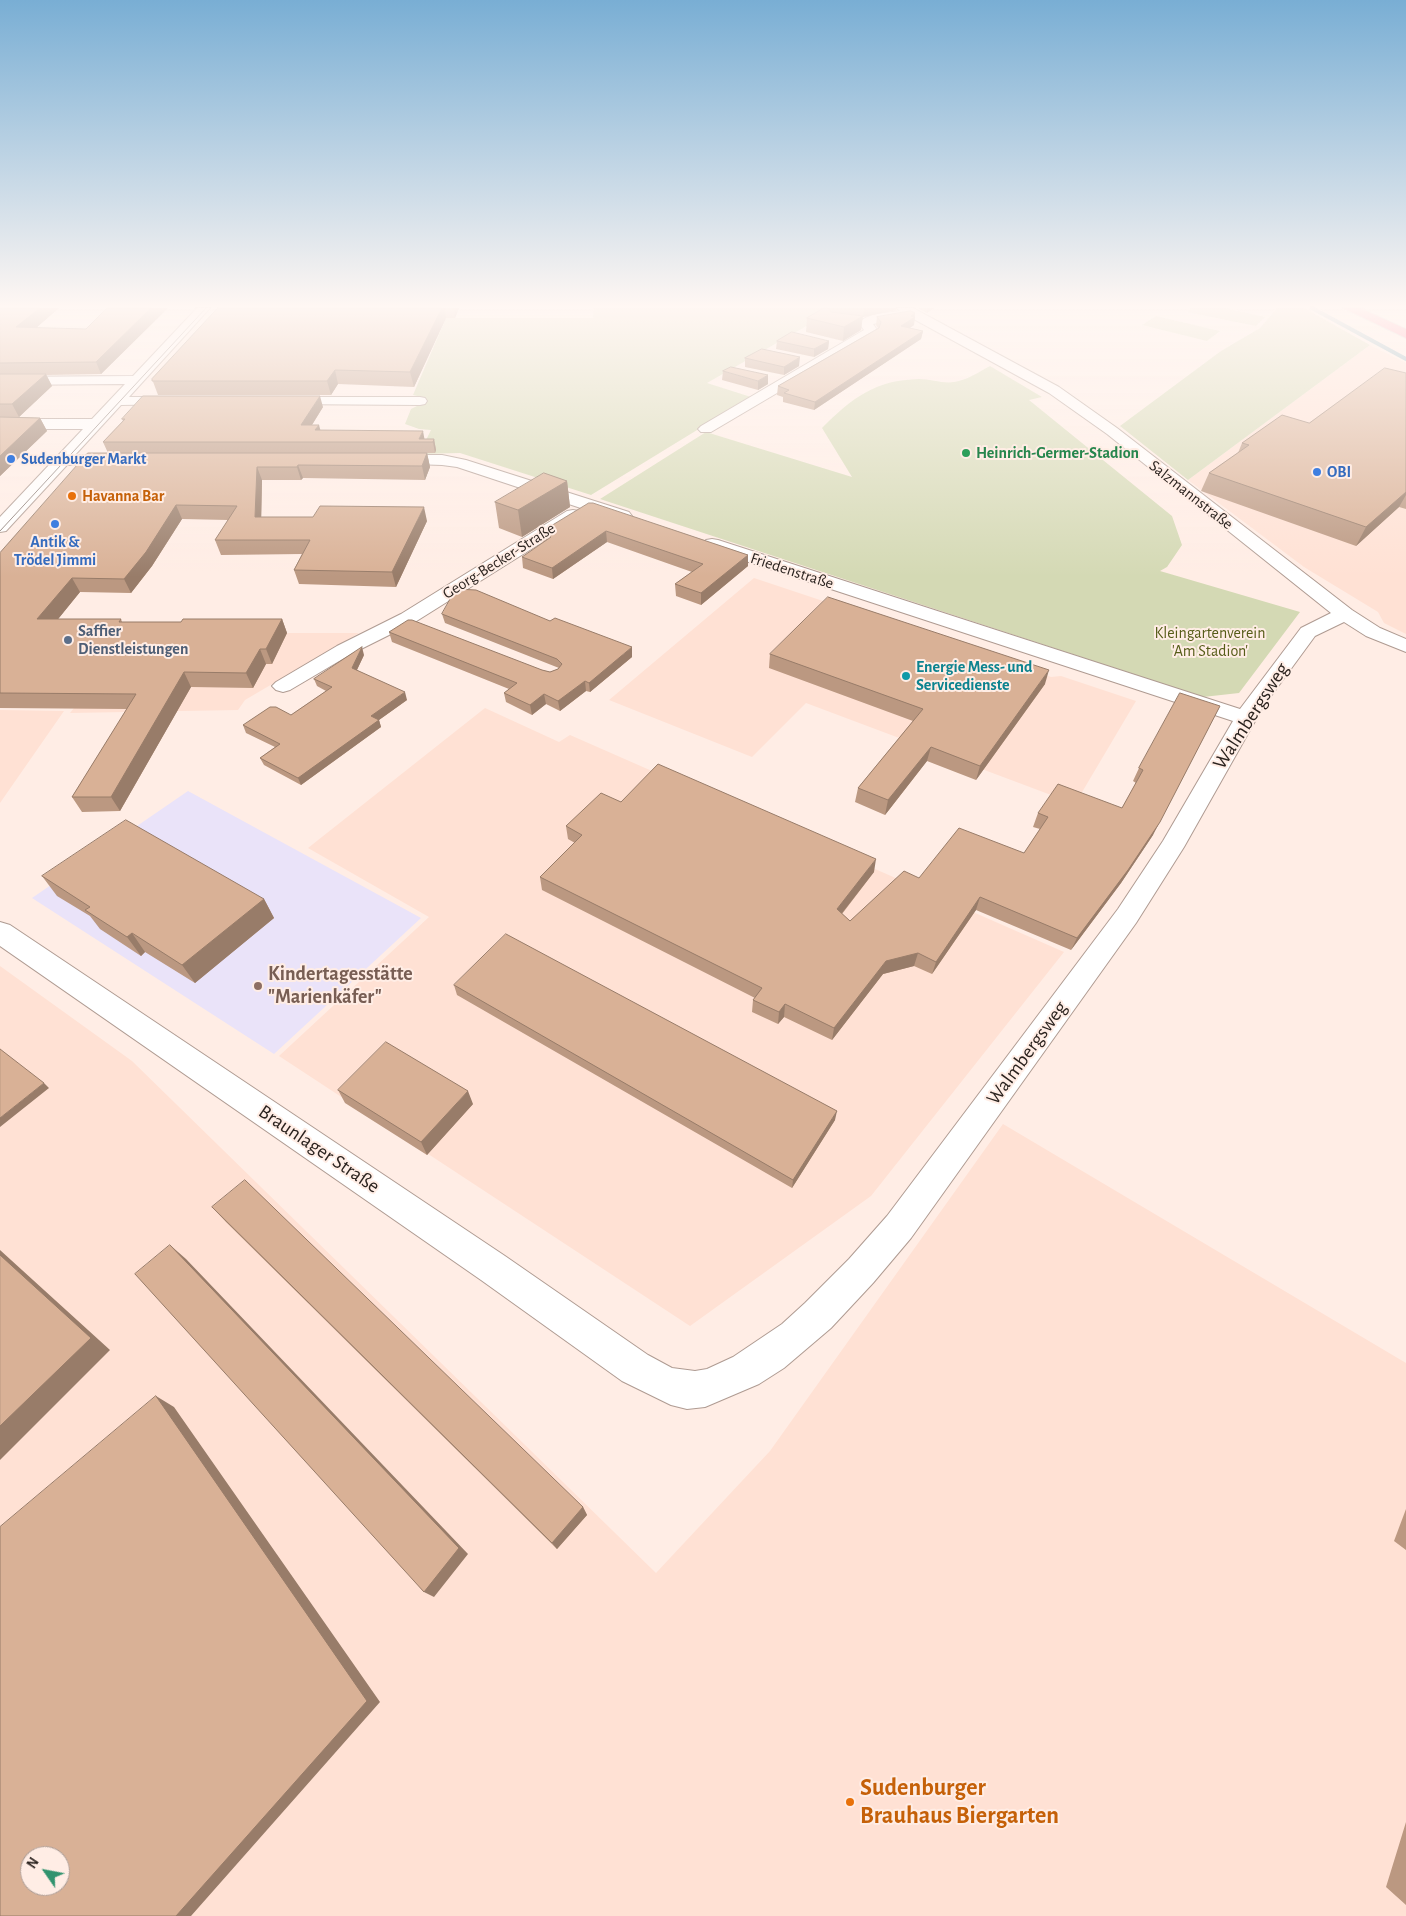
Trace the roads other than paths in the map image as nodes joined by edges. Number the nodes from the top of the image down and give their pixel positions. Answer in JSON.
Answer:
{"nodes":[{"id":1,"x":120,"y":397,"type":"edge"},
{"id":2,"x":760,"y":397,"type":"edge"},
{"id":3,"x":1064,"y":397,"type":"edge"},
{"id":4,"x":117,"y":401,"type":"junction"},
{"id":5,"x":189,"y":401,"type":"edge"},
{"id":6,"x":266,"y":401,"type":"edge"},
{"id":7,"x":420,"y":402,"type":"dead end"},
{"id":8,"x":0,"y":424,"type":"edge"},
{"id":9,"x":96,"y":424,"type":"junction"},
{"id":10,"x":707,"y":429,"type":"dead end"},
{"id":11,"x":63,"y":460,"type":"junction"},
{"id":12,"x":134,"y":460,"type":"edge"},
{"id":13,"x":378,"y":460,"type":"edge"},
{"id":14,"x":589,"y":505,"type":"junction"},
{"id":15,"x":645,"y":523,"type":"edge"},
{"id":16,"x":0,"y":527,"type":"edge"},
{"id":17,"x":691,"y":538,"type":"edge"},
{"id":18,"x":1345,"y":614,"type":"junction"},
{"id":19,"x":1406,"y":646,"type":"edge"},
{"id":20,"x":284,"y":686,"type":"dead end"},
{"id":21,"x":1245,"y":718,"type":"junction"},
{"id":22,"x":0,"y":932,"type":"edge"},
{"id":23,"x":635,"y":1368,"type":"joint"}],
"edges":[{"from":1,"to":4,"type":"street"},
{"from":2,"to":10,"type":"street"},
{"from":3,"to":18,"type":"street","name":"Salzmannstraße"},
{"from":4,"to":5,"type":"street"},
{"from":4,"to":9,"type":"street"},
{"from":6,"to":7,"type":"street"},
{"from":8,"to":9,"type":"street"},
{"from":9,"to":11,"type":"street"},
{"from":11,"to":12,"type":"street"},
{"from":11,"to":16,"type":"street"},
{"from":13,"to":14,"type":"street"},
{"from":14,"to":15,"type":"street"},
{"from":14,"to":20,"type":"street","name":"Georg-Becker-Straße"},
{"from":17,"to":21,"type":"street","name":"Friedenstraße"},
{"from":18,"to":19,"type":"street","name":"Salzmannstraße"},
{"from":18,"to":21,"type":"street","name":"Walmbergsweg"},
{"from":21,"to":23,"type":"street","name":"Walmbergsweg"},
{"from":22,"to":23,"type":"street","name":"Braunlager Straße"}]}
